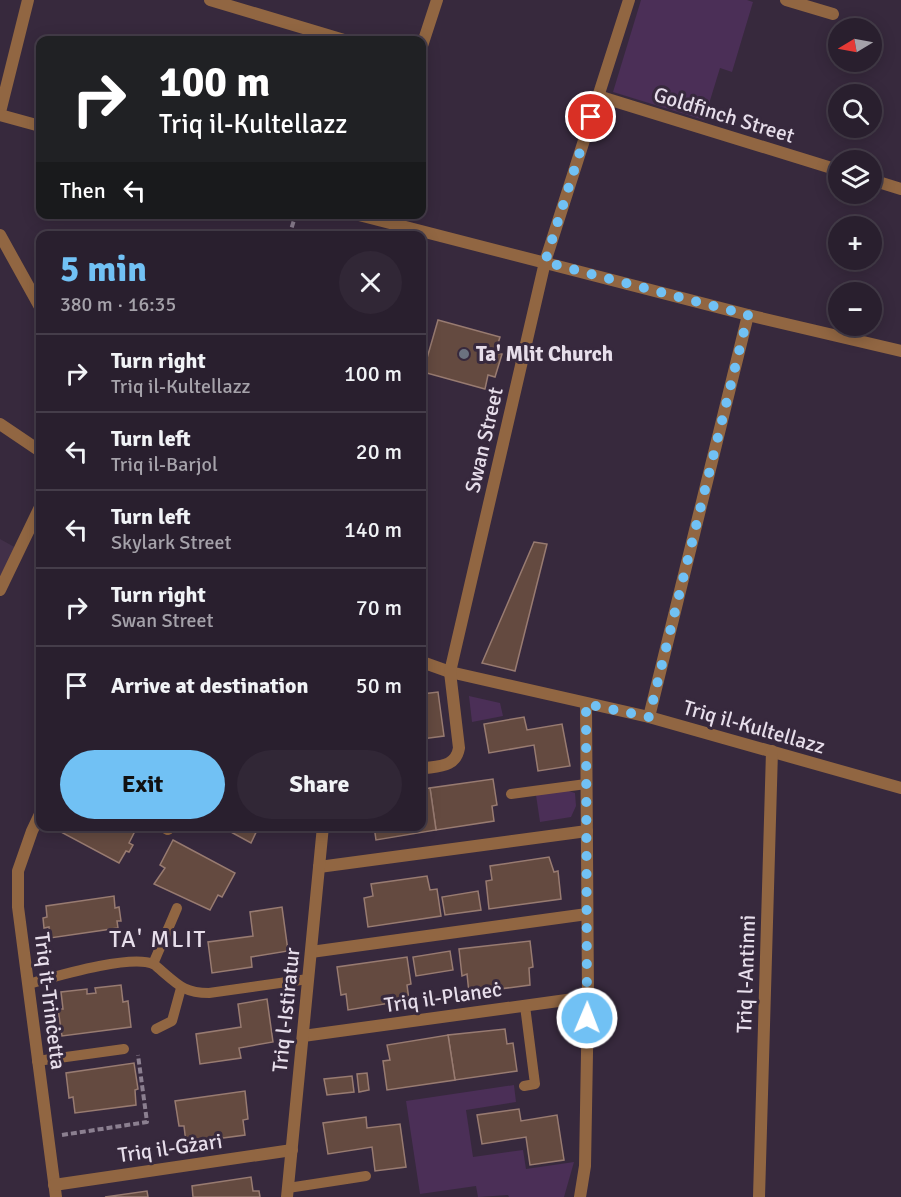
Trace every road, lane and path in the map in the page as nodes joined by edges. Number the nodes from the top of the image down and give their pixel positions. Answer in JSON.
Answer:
{"nodes":[{"id":1,"x":28,"y":0,"type":"edge"},
{"id":2,"x":210,"y":0,"type":"edge"},
{"id":3,"x":437,"y":0,"type":"edge"},
{"id":4,"x":629,"y":0,"type":"edge"},
{"id":5,"x":786,"y":0,"type":"edge"},
{"id":6,"x":833,"y":14,"type":"dead end"},
{"id":7,"x":331,"y":36,"type":"edge"},
{"id":8,"x":425,"y":36,"type":"edge"},
{"id":9,"x":598,"y":96,"type":"junction"},
{"id":10,"x":0,"y":114,"type":"edge"},
{"id":11,"x":36,"y":125,"type":"edge"},
{"id":12,"x":828,"y":167,"type":"edge"},
{"id":13,"x":882,"y":183,"type":"edge"},
{"id":14,"x":901,"y":189,"type":"edge"},
{"id":15,"x":377,"y":219,"type":"edge"},
{"id":16,"x":424,"y":231,"type":"edge"},
{"id":17,"x":426,"y":232,"type":"edge"},
{"id":18,"x":0,"y":235,"type":"edge"},
{"id":19,"x":545,"y":262,"type":"junction"},
{"id":20,"x":35,"y":286,"type":"edge"},
{"id":21,"x":748,"y":315,"type":"junction"},
{"id":22,"x":901,"y":351,"type":"edge"},
{"id":23,"x":0,"y":424,"type":"edge"},
{"id":24,"x":36,"y":448,"type":"edge"},
{"id":25,"x":36,"y":515,"type":"edge"},
{"id":26,"x":0,"y":590,"type":"edge"},
{"id":27,"x":426,"y":663,"type":"edge"},
{"id":28,"x":450,"y":672,"type":"junction"},
{"id":29,"x":586,"y":704,"type":"junction"},
{"id":30,"x":649,"y":717,"type":"junction"},
{"id":31,"x":772,"y":752,"type":"junction"},
{"id":32,"x":426,"y":768,"type":"dead end"},
{"id":33,"x":586,"y":784,"type":"junction"},
{"id":34,"x":901,"y":789,"type":"edge"},
{"id":35,"x":512,"y":794,"type":"dead end"},
{"id":36,"x":36,"y":822,"type":"edge"},
{"id":37,"x":323,"y":831,"type":"edge"},
{"id":38,"x":587,"y":831,"type":"junction"},
{"id":39,"x":319,"y":867,"type":"junction"},
{"id":40,"x":177,"y":908,"type":"dead end"},
{"id":41,"x":587,"y":914,"type":"junction"},
{"id":42,"x":311,"y":952,"type":"junction"},
{"id":43,"x":153,"y":964,"type":"junction"},
{"id":44,"x":308,"y":979,"type":"junction"},
{"id":45,"x":28,"y":984,"type":"junction"},
{"id":46,"x":181,"y":988,"type":"junction"},
{"id":47,"x":588,"y":997,"type":"junction"},
{"id":48,"x":525,"y":1006,"type":"junction"},
{"id":49,"x":156,"y":1029,"type":"dead end"},
{"id":50,"x":303,"y":1036,"type":"junction"},
{"id":51,"x":124,"y":1049,"type":"dead end"},
{"id":52,"x":137,"y":1049,"type":"dead end"},
{"id":53,"x":37,"y":1061,"type":"junction"},
{"id":54,"x":524,"y":1086,"type":"dead end"},
{"id":55,"x":47,"y":1137,"type":"junction"},
{"id":56,"x":292,"y":1150,"type":"junction"},
{"id":57,"x":366,"y":1176,"type":"dead end"},
{"id":58,"x":55,"y":1191,"type":"edge"},
{"id":59,"x":288,"y":1193,"type":"edge"},
{"id":60,"x":580,"y":1197,"type":"edge"},
{"id":61,"x":759,"y":1197,"type":"edge"}],
"edges":[{"from":1,"to":10,"type":"street"},
{"from":2,"to":7,"type":"street"},
{"from":3,"to":8,"type":"street"},
{"from":4,"to":9,"type":"street","name":"Swan Street"},
{"from":5,"to":6,"type":"street"},
{"from":9,"to":12,"type":"street","name":"Goldfinch Street"},
{"from":9,"to":19,"type":"street","name":"Swan Street"},
{"from":10,"to":11,"type":"street"},
{"from":13,"to":14,"type":"street"},
{"from":15,"to":16,"type":"street"},
{"from":17,"to":19,"type":"street"},
{"from":18,"to":20,"type":"street"},
{"from":19,"to":21,"type":"street"},
{"from":19,"to":28,"type":"street","name":"Swan Street"},
{"from":21,"to":22,"type":"street"},
{"from":21,"to":30,"type":"street"},
{"from":23,"to":24,"type":"street"},
{"from":25,"to":26,"type":"street"},
{"from":27,"to":28,"type":"street","name":"Triq il-Kultellazz"},
{"from":28,"to":29,"type":"street","name":"Triq il-Kultellazz"},
{"from":28,"to":32,"type":"street","name":"Swan Street"},
{"from":29,"to":30,"type":"street","name":"Triq il-Kultellazz"},
{"from":29,"to":33,"type":"street"},
{"from":30,"to":31,"type":"street","name":"Triq il-Kultellazz"},
{"from":31,"to":34,"type":"street","name":"Triq il-Kultellazz"},
{"from":31,"to":61,"type":"street","name":"Triq l-Antinni"},
{"from":33,"to":35,"type":"lane"},
{"from":33,"to":38,"type":"street"},
{"from":36,"to":45,"type":"street","name":"Triq it-Trinċetta"},
{"from":37,"to":39,"type":"street","name":"Triq l-Istiratur"},
{"from":38,"to":39,"type":"street"},
{"from":38,"to":41,"type":"street"},
{"from":39,"to":42,"type":"street","name":"Triq l-Istiratur"},
{"from":40,"to":43,"type":"lane"},
{"from":41,"to":42,"type":"street"},
{"from":41,"to":47,"type":"street"},
{"from":42,"to":44,"type":"street","name":"Triq l-Istiratur"},
{"from":43,"to":45,"type":"lane"},
{"from":43,"to":46,"type":"lane"},
{"from":44,"to":46,"type":"lane"},
{"from":44,"to":50,"type":"street","name":"Triq l-Istiratur"},
{"from":45,"to":53,"type":"street","name":"Triq it-Trinċetta"},
{"from":46,"to":49,"type":"lane"},
{"from":47,"to":48,"type":"street","name":"Triq il-Planeċ"},
{"from":47,"to":60,"type":"street"},
{"from":48,"to":50,"type":"street","name":"Triq il-Planeċ"},
{"from":48,"to":54,"type":"lane"},
{"from":50,"to":56,"type":"street","name":"Triq l-Istiratur"},
{"from":51,"to":53,"type":"lane"},
{"from":52,"to":55,"type":"path"},
{"from":53,"to":55,"type":"street","name":"Triq it-Trinċetta"},
{"from":55,"to":58,"type":"street","name":"Triq it-Trinċetta"},
{"from":56,"to":58,"type":"street","name":"Triq il-Gżari"},
{"from":56,"to":59,"type":"street","name":"Triq l-Istiratur"},
{"from":57,"to":59,"type":"lane"}]}
